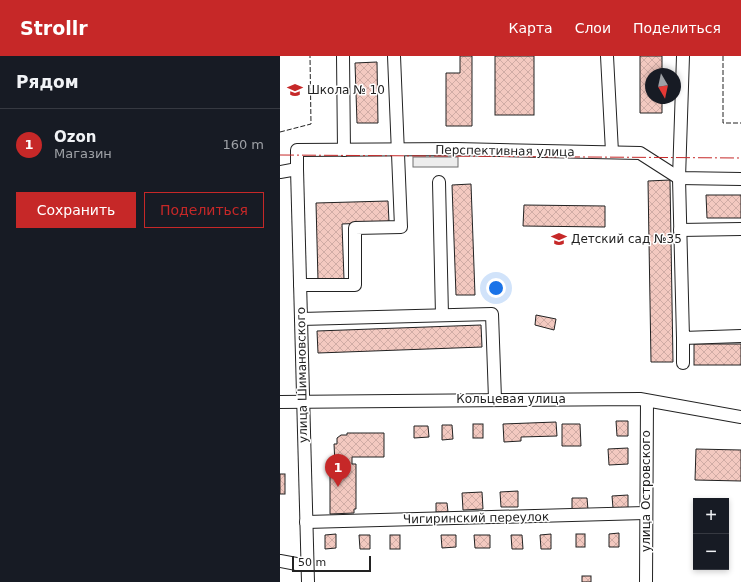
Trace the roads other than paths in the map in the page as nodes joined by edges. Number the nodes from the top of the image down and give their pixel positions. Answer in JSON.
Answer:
{"nodes":[{"id":1,"x":343,"y":56,"type":"edge"},
{"id":2,"x":394,"y":56,"type":"edge"},
{"id":3,"x":608,"y":56,"type":"edge"},
{"id":4,"x":683,"y":56,"type":"edge"},
{"id":5,"x":398,"y":149,"type":"junction"},
{"id":6,"x":344,"y":150,"type":"junction"},
{"id":7,"x":612,"y":152,"type":"junction"},
{"id":8,"x":297,"y":169,"type":"junction"},
{"id":9,"x":280,"y":172,"type":"edge"},
{"id":10,"x":679,"y":178,"type":"junction"},
{"id":11,"x":741,"y":178,"type":"edge"},
{"id":12,"x":439,"y":182,"type":"dead end"},
{"id":13,"x":741,"y":229,"type":"edge"},
{"id":14,"x":680,"y":230,"type":"junction"},
{"id":15,"x":300,"y":285,"type":"junction"},
{"id":16,"x":442,"y":315,"type":"junction"},
{"id":17,"x":301,"y":319,"type":"junction"},
{"id":18,"x":741,"y":336,"type":"edge"},
{"id":19,"x":683,"y":338,"type":"junction"},
{"id":20,"x":683,"y":363,"type":"dead end"},
{"id":21,"x":495,"y":399,"type":"junction"},
{"id":22,"x":303,"y":400,"type":"junction"},
{"id":23,"x":647,"y":401,"type":"junction"},
{"id":24,"x":280,"y":402,"type":"edge"},
{"id":25,"x":741,"y":417,"type":"edge"},
{"id":26,"x":645,"y":513,"type":"junction"},
{"id":27,"x":306,"y":522,"type":"junction"},
{"id":28,"x":280,"y":561,"type":"edge"},
{"id":29,"x":307,"y":566,"type":"junction"},
{"id":30,"x":308,"y":582,"type":"edge"},
{"id":31,"x":646,"y":582,"type":"edge"}],
"edges":[{"from":1,"to":6,"type":"street"},
{"from":2,"to":5,"type":"street"},
{"from":3,"to":7,"type":"street"},
{"from":4,"to":10,"type":"street"},
{"from":5,"to":6,"type":"street","name":"Перспективная улица"},
{"from":5,"to":7,"type":"street","name":"Перспективная улица"},
{"from":5,"to":15,"type":"street"},
{"from":6,"to":8,"type":"street","name":"Перспективная улица"},
{"from":7,"to":10,"type":"street","name":"Перспективная улица"},
{"from":8,"to":9,"type":"street"},
{"from":8,"to":15,"type":"street","name":"улица Шимановского"},
{"from":10,"to":11,"type":"street"},
{"from":10,"to":14,"type":"street"},
{"from":12,"to":16,"type":"street"},
{"from":13,"to":14,"type":"street"},
{"from":14,"to":19,"type":"street"},
{"from":15,"to":17,"type":"street","name":"улица Шимановского"},
{"from":16,"to":17,"type":"street"},
{"from":16,"to":21,"type":"street"},
{"from":17,"to":22,"type":"street","name":"улица Шимановского"},
{"from":18,"to":19,"type":"street"},
{"from":19,"to":20,"type":"street"},
{"from":21,"to":22,"type":"street","name":"Кольцевая улица"},
{"from":21,"to":23,"type":"street","name":"Кольцевая улица"},
{"from":22,"to":24,"type":"street","name":"Кольцевая улица"},
{"from":22,"to":27,"type":"street","name":"улица Шимановского"},
{"from":23,"to":25,"type":"street","name":"Кольцевая улица"},
{"from":23,"to":26,"type":"street","name":"улица Островского"},
{"from":26,"to":27,"type":"street","name":"Чигиринский переулок"},
{"from":26,"to":31,"type":"street","name":"улица Островского"},
{"from":27,"to":29,"type":"street","name":"улица Шимановского"},
{"from":28,"to":29,"type":"street"},
{"from":29,"to":30,"type":"street","name":"улица Шимановского"}]}
